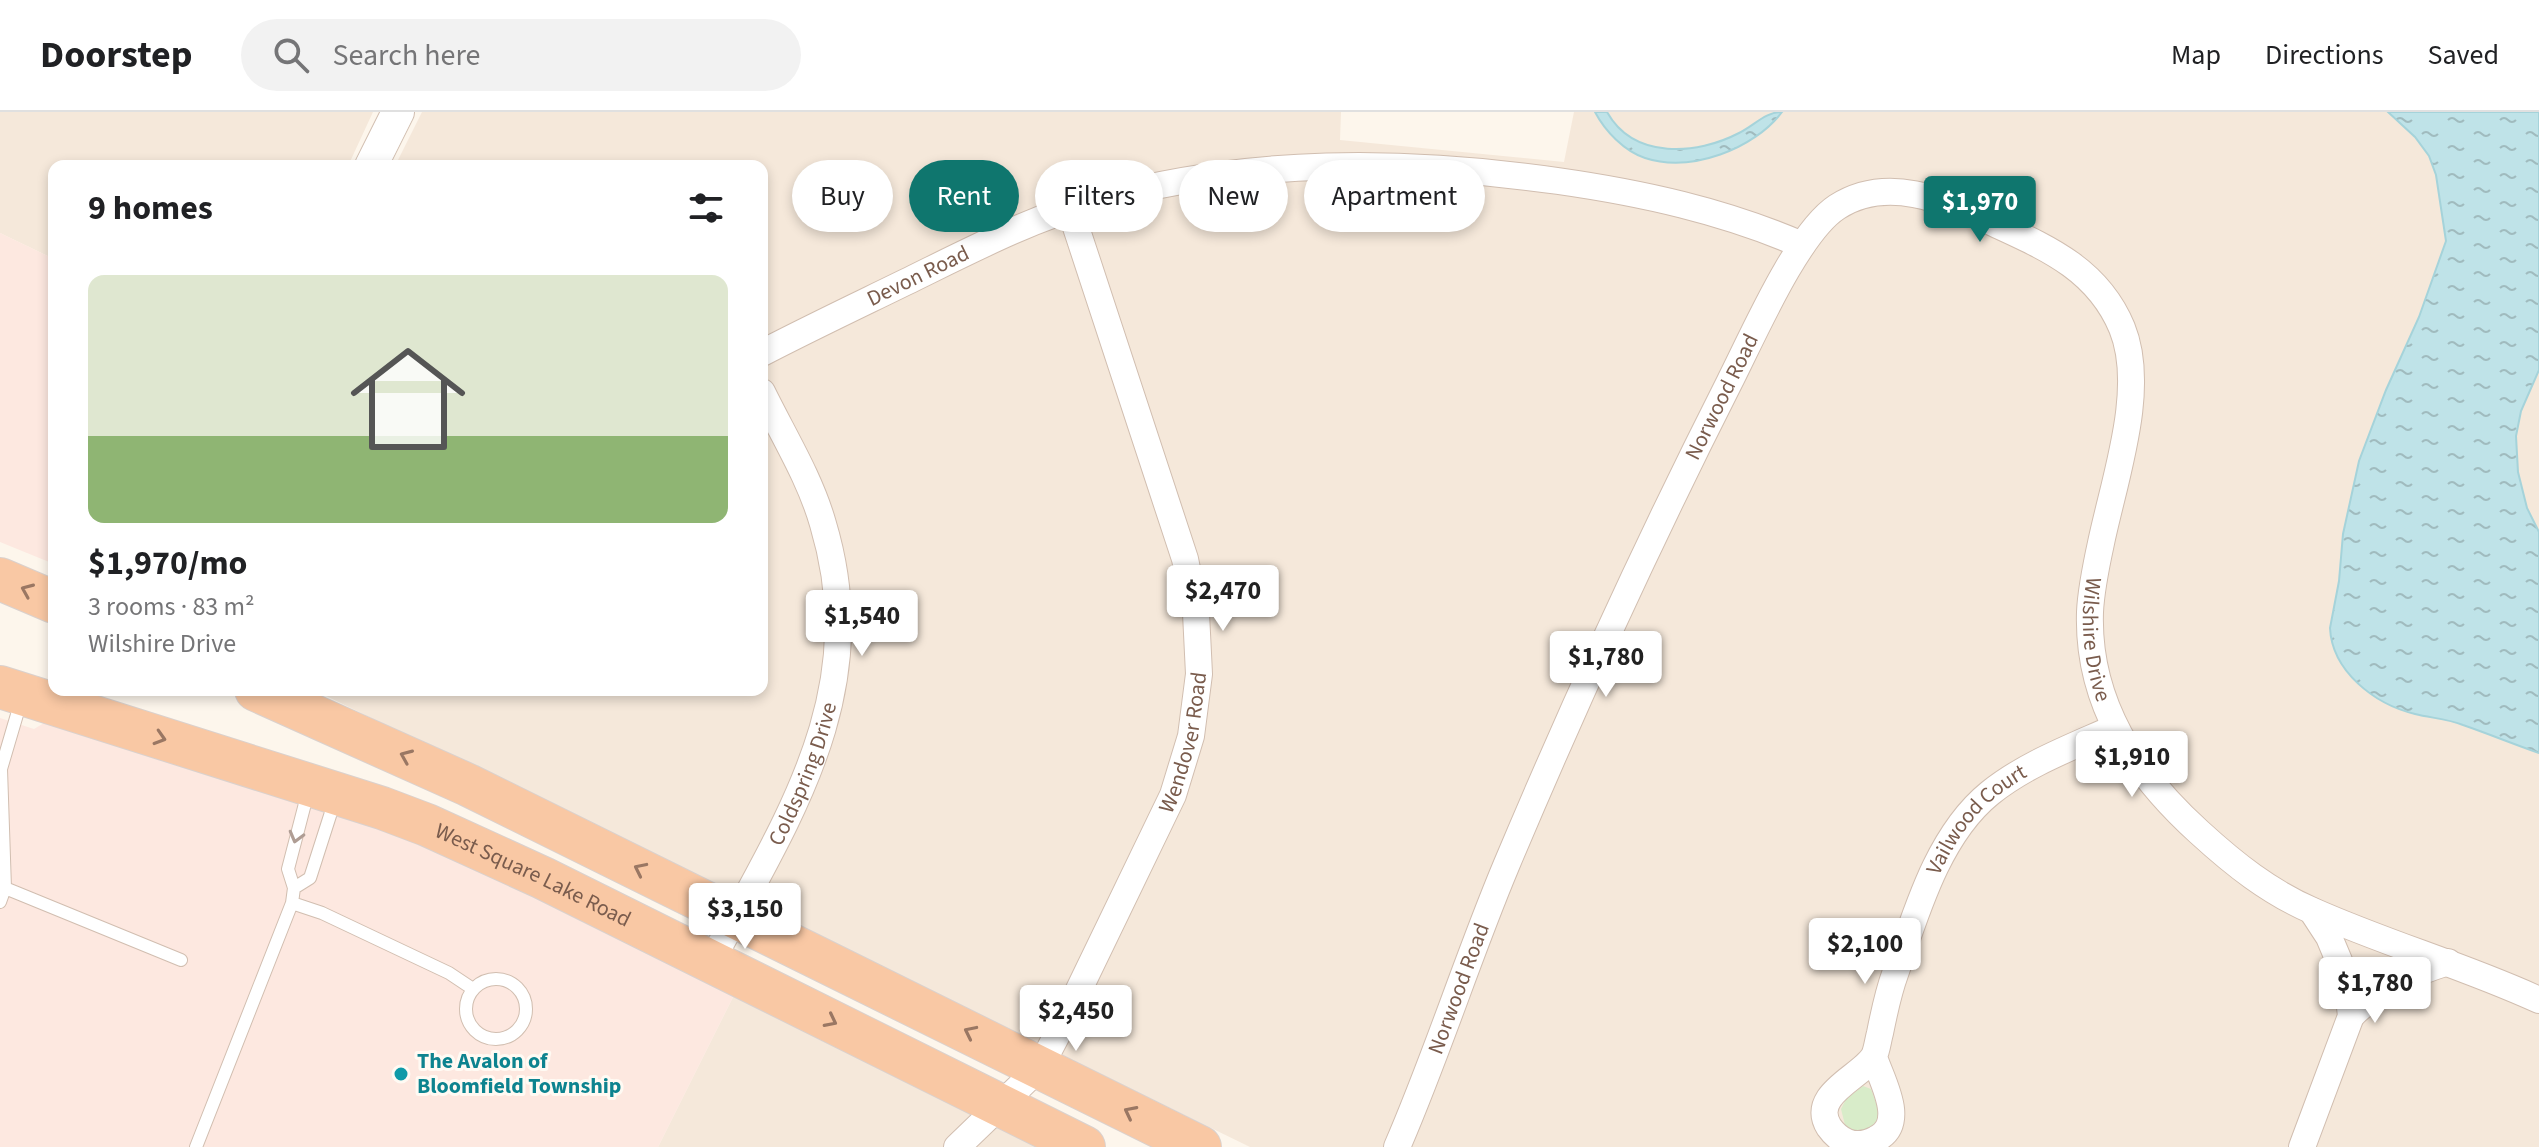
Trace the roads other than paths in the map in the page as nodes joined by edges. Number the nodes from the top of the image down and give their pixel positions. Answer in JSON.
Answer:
{"nodes":[{"id":1,"x":398,"y":112,"type":"edge"},
{"id":2,"x":374,"y":160,"type":"edge"},
{"id":3,"x":1163,"y":185,"type":"edge"},
{"id":4,"x":1035,"y":223,"type":"edge"},
{"id":5,"x":1078,"y":232,"type":"edge"},
{"id":6,"x":1802,"y":245,"type":"junction"},
{"id":7,"x":768,"y":350,"type":"edge"},
{"id":8,"x":768,"y":404,"type":"edge"},
{"id":9,"x":0,"y":579,"type":"edge"},
{"id":10,"x":48,"y":599,"type":"edge"},
{"id":11,"x":11,"y":690,"type":"edge"},
{"id":12,"x":118,"y":696,"type":"edge"},
{"id":13,"x":270,"y":696,"type":"edge"},
{"id":14,"x":85,"y":714,"type":"junction"},
{"id":15,"x":2114,"y":728,"type":"junction"},
{"id":16,"x":323,"y":789,"type":"junction"},
{"id":17,"x":5,"y":888,"type":"junction"},
{"id":18,"x":294,"y":888,"type":"junction"},
{"id":19,"x":0,"y":902,"type":"edge"},
{"id":20,"x":292,"y":903,"type":"junction"},
{"id":21,"x":2312,"y":911,"type":"junction"},
{"id":22,"x":735,"y":916,"type":"junction"},
{"id":23,"x":181,"y":960,"type":"dead end"},
{"id":24,"x":711,"y":962,"type":"junction"},
{"id":25,"x":2448,"y":962,"type":"junction"},
{"id":26,"x":473,"y":989,"type":"junction"},
{"id":27,"x":2539,"y":1000,"type":"edge"},
{"id":28,"x":2351,"y":1016,"type":"junction"},
{"id":29,"x":1874,"y":1057,"type":"dead end"},
{"id":30,"x":1040,"y":1067,"type":"junction"},
{"id":31,"x":1000,"y":1105,"type":"junction"},
{"id":32,"x":196,"y":1147,"type":"edge"},
{"id":33,"x":957,"y":1147,"type":"edge"},
{"id":34,"x":1084,"y":1147,"type":"edge"},
{"id":35,"x":1200,"y":1147,"type":"edge"},
{"id":36,"x":1397,"y":1147,"type":"edge"},
{"id":37,"x":2302,"y":1147,"type":"edge"}],
"edges":[{"from":1,"to":2,"type":"street"},
{"from":3,"to":6,"type":"street","name":"Devon Road"},
{"from":4,"to":7,"type":"street","name":"Devon Road"},
{"from":5,"to":30,"type":"street","name":"Wendover Road"},
{"from":6,"to":15,"type":"street","name":"Wilshire Drive"},
{"from":6,"to":36,"type":"street","name":"Norwood Road"},
{"from":8,"to":22,"type":"street","name":"Coldspring Drive"},
{"from":10,"to":9,"type":"highway","one_way":true},
{"from":11,"to":14,"type":"highway","name":"West Square Lake Road"},
{"from":11,"to":17,"type":"lane"},
{"from":12,"to":14,"type":"highway"},
{"from":22,"to":13,"type":"highway","one_way":true},
{"from":14,"to":16,"type":"highway","name":"West Square Lake Road","one_way":true},
{"from":15,"to":21,"type":"street","name":"Wilshire Drive"},
{"from":15,"to":29,"type":"street","name":"Vailwood Court"},
{"from":16,"to":18,"type":"lane","one_way":true},
{"from":16,"to":18,"type":"lane"},
{"from":16,"to":24,"type":"highway","name":"West Square Lake Road"},
{"from":17,"to":19,"type":"lane"},
{"from":17,"to":23,"type":"lane"},
{"from":18,"to":20,"type":"lane"},
{"from":20,"to":26,"type":"lane"},
{"from":20,"to":32,"type":"lane"},
{"from":21,"to":25,"type":"street","name":"Wilshire Drive"},
{"from":21,"to":28,"type":"street"},
{"from":22,"to":24,"type":"street","name":"Coldspring Drive"},
{"from":30,"to":22,"type":"highway","one_way":true},
{"from":24,"to":31,"type":"highway","name":"West Square Lake Road","one_way":true},
{"from":25,"to":27,"type":"street","name":"Wilshire Drive"},
{"from":25,"to":28,"type":"street"},
{"from":26,"to":26,"type":"lane"},
{"from":28,"to":37,"type":"street"},
{"from":30,"to":31,"type":"street","name":"Wendover Road"},
{"from":35,"to":30,"type":"highway","one_way":true},
{"from":31,"to":33,"type":"street","name":"Wendover Road"},
{"from":31,"to":34,"type":"highway","name":"West Square Lake Road"}]}
